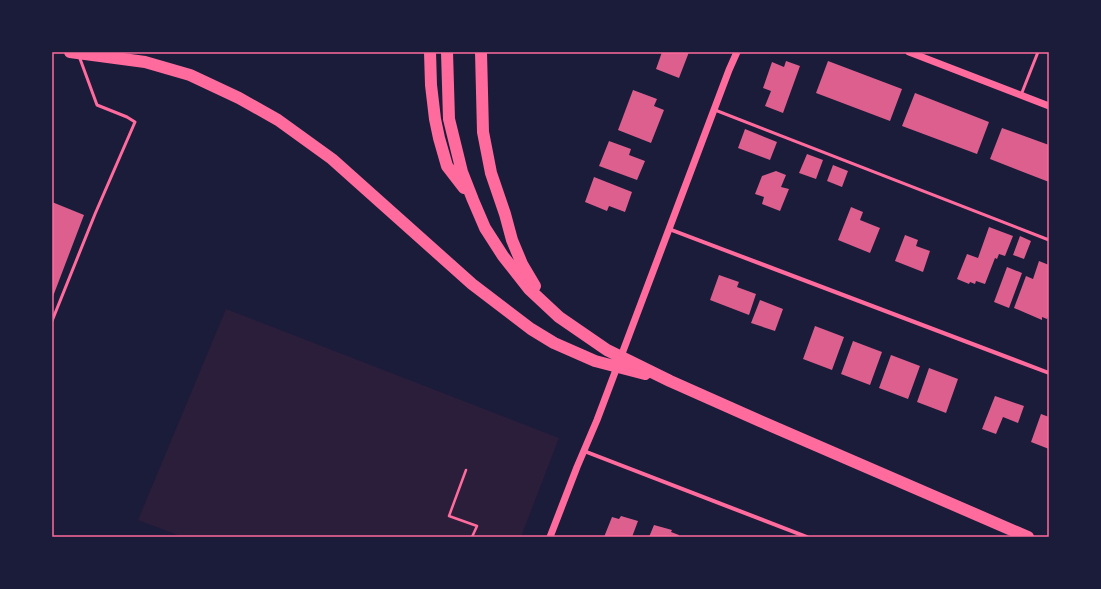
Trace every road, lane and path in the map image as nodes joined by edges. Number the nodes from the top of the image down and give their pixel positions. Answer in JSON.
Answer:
{"nodes":[{"id":1,"x":70,"y":52,"type":"edge"},
{"id":2,"x":78,"y":52,"type":"edge"},
{"id":3,"x":430,"y":52,"type":"edge"},
{"id":4,"x":447,"y":52,"type":"edge"},
{"id":5,"x":480,"y":52,"type":"edge"},
{"id":6,"x":738,"y":52,"type":"edge"},
{"id":7,"x":909,"y":52,"type":"edge"},
{"id":8,"x":1038,"y":52,"type":"edge"},
{"id":9,"x":1021,"y":95,"type":"junction"},
{"id":10,"x":1049,"y":106,"type":"edge"},
{"id":11,"x":714,"y":110,"type":"junction"},
{"id":12,"x":473,"y":200,"type":"junction"},
{"id":13,"x":669,"y":229,"type":"junction"},
{"id":14,"x":1049,"y":240,"type":"edge"},
{"id":15,"x":559,"y":317,"type":"junction"},
{"id":16,"x":52,"y":321,"type":"edge"},
{"id":17,"x":1049,"y":373,"type":"edge"},
{"id":18,"x":670,"y":381,"type":"junction"},
{"id":19,"x":584,"y":451,"type":"junction"},
{"id":20,"x":466,"y":470,"type":"dead end"},
{"id":21,"x":472,"y":537,"type":"edge"},
{"id":22,"x":550,"y":537,"type":"edge"},
{"id":23,"x":807,"y":537,"type":"edge"},
{"id":24,"x":1028,"y":537,"type":"edge"}],
"edges":[{"from":1,"to":18,"type":"highway"},
{"from":2,"to":16,"type":"lane"},
{"from":3,"to":12,"type":"highway"},
{"from":4,"to":12,"type":"highway"},
{"from":5,"to":15,"type":"highway"},
{"from":6,"to":11,"type":"street"},
{"from":7,"to":9,"type":"street"},
{"from":8,"to":9,"type":"lane"},
{"from":9,"to":10,"type":"street"},
{"from":11,"to":13,"type":"street"},
{"from":11,"to":14,"type":"lane"},
{"from":12,"to":15,"type":"highway"},
{"from":13,"to":17,"type":"street"},
{"from":13,"to":19,"type":"street"},
{"from":15,"to":18,"type":"highway"},
{"from":18,"to":24,"type":"highway"},
{"from":19,"to":22,"type":"street"},
{"from":19,"to":23,"type":"street"},
{"from":20,"to":21,"type":"path"}]}
